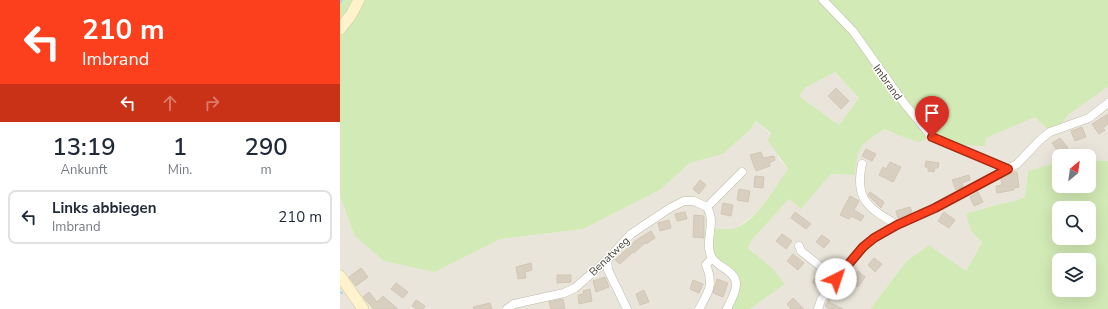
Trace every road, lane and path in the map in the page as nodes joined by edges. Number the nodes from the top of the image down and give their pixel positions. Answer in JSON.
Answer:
{"nodes":[{"id":1,"x":359,"y":0,"type":"edge"},
{"id":2,"x":823,"y":0,"type":"edge"},
{"id":3,"x":340,"y":29,"type":"edge"},
{"id":4,"x":1108,"y":103,"type":"edge"},
{"id":5,"x":862,"y":164,"type":"dead end"},
{"id":6,"x":1008,"y":169,"type":"junction"},
{"id":7,"x":742,"y":172,"type":"dead end"},
{"id":8,"x":707,"y":207,"type":"junction"},
{"id":9,"x":897,"y":225,"type":"junction"},
{"id":10,"x":799,"y":246,"type":"dead end"},
{"id":11,"x":712,"y":258,"type":"junction"},
{"id":12,"x":607,"y":260,"type":"junction"},
{"id":13,"x":340,"y":276,"type":"edge"},
{"id":14,"x":836,"y":279,"type":"junction"},
{"id":15,"x":363,"y":309,"type":"edge"},
{"id":16,"x":507,"y":309,"type":"edge"},
{"id":17,"x":627,"y":309,"type":"edge"},
{"id":18,"x":699,"y":309,"type":"edge"},
{"id":19,"x":727,"y":309,"type":"edge"},
{"id":20,"x":818,"y":309,"type":"edge"}],
"edges":[{"from":1,"to":3,"type":"street"},
{"from":2,"to":6,"type":"street","name":"Imbrand"},
{"from":4,"to":6,"type":"street"},
{"from":5,"to":9,"type":"street"},
{"from":6,"to":9,"type":"street"},
{"from":7,"to":8,"type":"street"},
{"from":8,"to":11,"type":"street"},
{"from":8,"to":12,"type":"street","name":"Benatweg"},
{"from":9,"to":14,"type":"street"},
{"from":10,"to":14,"type":"street"},
{"from":11,"to":18,"type":"street"},
{"from":11,"to":19,"type":"street"},
{"from":12,"to":16,"type":"street","name":"Benatweg"},
{"from":12,"to":17,"type":"street"},
{"from":13,"to":15,"type":"street"},
{"from":14,"to":20,"type":"street"}]}
